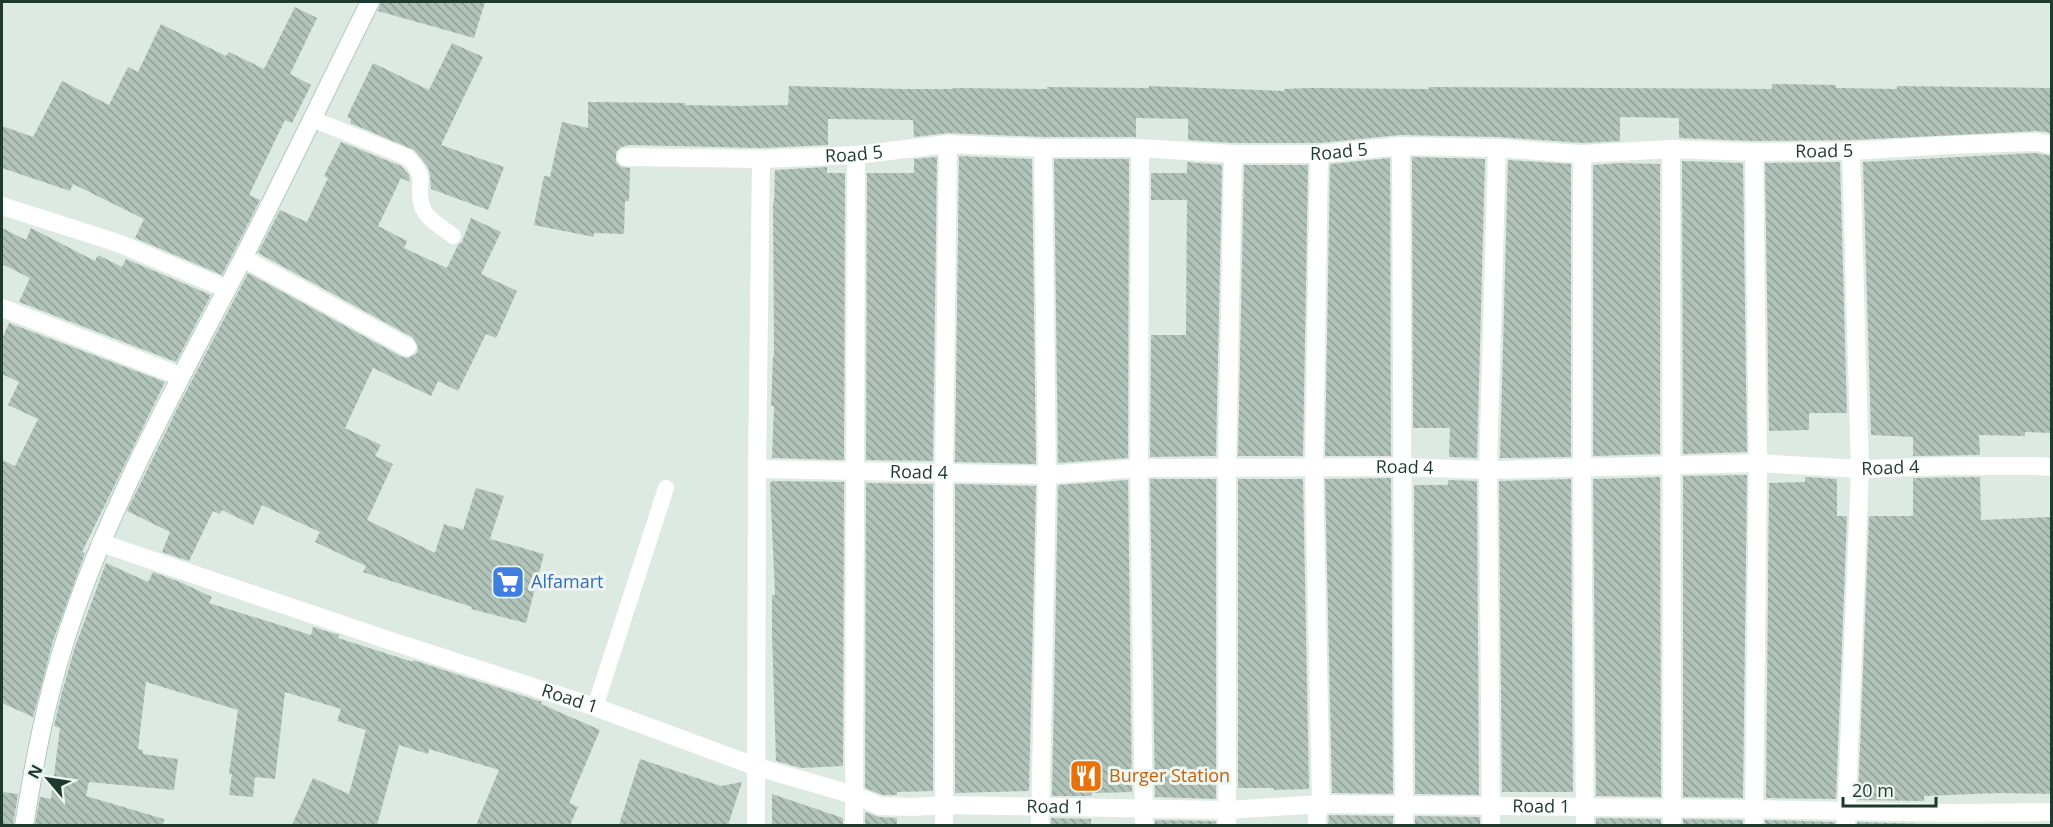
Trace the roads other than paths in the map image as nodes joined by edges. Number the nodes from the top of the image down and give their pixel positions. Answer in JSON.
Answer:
{"nodes":[{"id":1,"x":370,"y":2,"type":"edge"},
{"id":2,"x":312,"y":119,"type":"junction"},
{"id":3,"x":948,"y":144,"type":"junction"},
{"id":4,"x":2052,"y":145,"type":"edge"},
{"id":5,"x":1401,"y":146,"type":"junction"},
{"id":6,"x":1043,"y":148,"type":"junction"},
{"id":7,"x":1140,"y":148,"type":"junction"},
{"id":8,"x":1497,"y":148,"type":"junction"},
{"id":9,"x":1671,"y":149,"type":"junction"},
{"id":10,"x":1851,"y":151,"type":"junction"},
{"id":11,"x":1754,"y":152,"type":"junction"},
{"id":12,"x":1233,"y":154,"type":"junction"},
{"id":13,"x":1319,"y":154,"type":"junction"},
{"id":14,"x":1582,"y":154,"type":"junction"},
{"id":15,"x":856,"y":155,"type":"junction"},
{"id":16,"x":626,"y":157,"type":"dead end"},
{"id":17,"x":761,"y":159,"type":"junction"},
{"id":18,"x":2,"y":206,"type":"edge"},
{"id":19,"x":453,"y":236,"type":"dead end"},
{"id":20,"x":243,"y":258,"type":"junction"},
{"id":21,"x":227,"y":289,"type":"junction"},
{"id":22,"x":2,"y":308,"type":"edge"},
{"id":23,"x":406,"y":347,"type":"dead end"},
{"id":24,"x":180,"y":376,"type":"junction"},
{"id":25,"x":1758,"y":463,"type":"junction"},
{"id":26,"x":1672,"y":466,"type":"junction"},
{"id":27,"x":1402,"y":467,"type":"junction"},
{"id":28,"x":2052,"y":467,"type":"edge"},
{"id":29,"x":1139,"y":468,"type":"junction"},
{"id":30,"x":1227,"y":468,"type":"junction"},
{"id":31,"x":1314,"y":468,"type":"junction"},
{"id":32,"x":1582,"y":468,"type":"junction"},
{"id":33,"x":757,"y":469,"type":"junction"},
{"id":34,"x":1860,"y":469,"type":"junction"},
{"id":35,"x":855,"y":470,"type":"junction"},
{"id":36,"x":1488,"y":470,"type":"junction"},
{"id":37,"x":944,"y":471,"type":"junction"},
{"id":38,"x":1047,"y":475,"type":"junction"},
{"id":39,"x":666,"y":488,"type":"dead end"},
{"id":40,"x":101,"y":543,"type":"junction"},
{"id":41,"x":595,"y":707,"type":"junction"},
{"id":42,"x":757,"y":767,"type":"junction"},
{"id":43,"x":854,"y":795,"type":"junction"},
{"id":44,"x":1321,"y":804,"type":"junction"},
{"id":45,"x":943,"y":805,"type":"junction"},
{"id":46,"x":1404,"y":805,"type":"junction"},
{"id":47,"x":1491,"y":806,"type":"junction"},
{"id":48,"x":2052,"y":812,"type":"edge"},
{"id":49,"x":1040,"y":816,"type":"edge"},
{"id":50,"x":1144,"y":817,"type":"edge"},
{"id":51,"x":1585,"y":817,"type":"edge"},
{"id":52,"x":1672,"y":817,"type":"edge"},
{"id":53,"x":1754,"y":817,"type":"edge"},
{"id":54,"x":1227,"y":818,"type":"edge"},
{"id":55,"x":1846,"y":818,"type":"edge"},
{"id":56,"x":24,"y":825,"type":"edge"},
{"id":57,"x":756,"y":825,"type":"edge"},
{"id":58,"x":854,"y":825,"type":"edge"},
{"id":59,"x":944,"y":825,"type":"edge"},
{"id":60,"x":1317,"y":825,"type":"edge"},
{"id":61,"x":1404,"y":825,"type":"edge"},
{"id":62,"x":1491,"y":825,"type":"edge"}],
"edges":[{"from":1,"to":2,"type":"street"},
{"from":2,"to":19,"type":"lane"},
{"from":2,"to":20,"type":"street"},
{"from":3,"to":6,"type":"street","name":"Road 5"},
{"from":3,"to":15,"type":"street","name":"Road 5"},
{"from":3,"to":37,"type":"street"},
{"from":4,"to":10,"type":"street","name":"Road 5"},
{"from":5,"to":8,"type":"street","name":"Road 5"},
{"from":5,"to":13,"type":"street","name":"Road 5"},
{"from":5,"to":27,"type":"street"},
{"from":6,"to":7,"type":"street","name":"Road 5"},
{"from":6,"to":38,"type":"street"},
{"from":7,"to":12,"type":"street","name":"Road 5"},
{"from":7,"to":29,"type":"street"},
{"from":8,"to":14,"type":"street","name":"Road 5"},
{"from":8,"to":36,"type":"street"},
{"from":9,"to":11,"type":"street","name":"Road 5"},
{"from":9,"to":14,"type":"street","name":"Road 5"},
{"from":9,"to":26,"type":"street"},
{"from":10,"to":11,"type":"street","name":"Road 5"},
{"from":10,"to":34,"type":"street"},
{"from":11,"to":25,"type":"street"},
{"from":12,"to":13,"type":"street","name":"Road 5"},
{"from":12,"to":30,"type":"street"},
{"from":13,"to":31,"type":"street"},
{"from":14,"to":32,"type":"street"},
{"from":15,"to":17,"type":"street","name":"Road 5"},
{"from":15,"to":35,"type":"street"},
{"from":16,"to":17,"type":"street","name":"Road 5"},
{"from":17,"to":33,"type":"street"},
{"from":18,"to":21,"type":"street"},
{"from":20,"to":21,"type":"street"},
{"from":20,"to":23,"type":"street"},
{"from":21,"to":24,"type":"street"},
{"from":22,"to":24,"type":"street"},
{"from":24,"to":40,"type":"street"},
{"from":25,"to":26,"type":"street","name":"Road 4"},
{"from":25,"to":34,"type":"street","name":"Road 4"},
{"from":25,"to":53,"type":"street"},
{"from":26,"to":32,"type":"street","name":"Road 4"},
{"from":26,"to":52,"type":"street"},
{"from":27,"to":31,"type":"street","name":"Road 4"},
{"from":27,"to":36,"type":"street","name":"Road 4"},
{"from":27,"to":46,"type":"street"},
{"from":28,"to":34,"type":"street","name":"Road 4"},
{"from":29,"to":30,"type":"street","name":"Road 4"},
{"from":29,"to":38,"type":"street","name":"Road 4"},
{"from":29,"to":50,"type":"street"},
{"from":30,"to":31,"type":"street","name":"Road 4"},
{"from":30,"to":54,"type":"street"},
{"from":31,"to":44,"type":"street"},
{"from":32,"to":36,"type":"street","name":"Road 4"},
{"from":32,"to":51,"type":"street"},
{"from":33,"to":35,"type":"street","name":"Road 4"},
{"from":33,"to":42,"type":"street"},
{"from":34,"to":55,"type":"street"},
{"from":35,"to":37,"type":"street","name":"Road 4"},
{"from":35,"to":43,"type":"street"},
{"from":36,"to":47,"type":"street"},
{"from":37,"to":38,"type":"street","name":"Road 4"},
{"from":37,"to":45,"type":"street"},
{"from":38,"to":49,"type":"street"},
{"from":39,"to":41,"type":"lane"},
{"from":40,"to":41,"type":"street","name":"Road 1"},
{"from":40,"to":56,"type":"street"},
{"from":41,"to":42,"type":"street","name":"Road 1"},
{"from":42,"to":43,"type":"street","name":"Road 1"},
{"from":42,"to":57,"type":"street"},
{"from":43,"to":45,"type":"street","name":"Road 1"},
{"from":43,"to":58,"type":"street"},
{"from":44,"to":46,"type":"street","name":"Road 1"},
{"from":44,"to":54,"type":"street","name":"Road 1"},
{"from":44,"to":60,"type":"street"},
{"from":45,"to":49,"type":"street","name":"Road 1"},
{"from":45,"to":59,"type":"street"},
{"from":46,"to":47,"type":"street","name":"Road 1"},
{"from":46,"to":61,"type":"street"},
{"from":47,"to":51,"type":"street","name":"Road 1"},
{"from":47,"to":62,"type":"street"},
{"from":48,"to":55,"type":"street","name":"Road 1"},
{"from":49,"to":50,"type":"street","name":"Road 1"},
{"from":50,"to":54,"type":"street","name":"Road 1"},
{"from":51,"to":52,"type":"street","name":"Road 1"},
{"from":52,"to":53,"type":"street","name":"Road 1"},
{"from":53,"to":55,"type":"street","name":"Road 1"}]}
